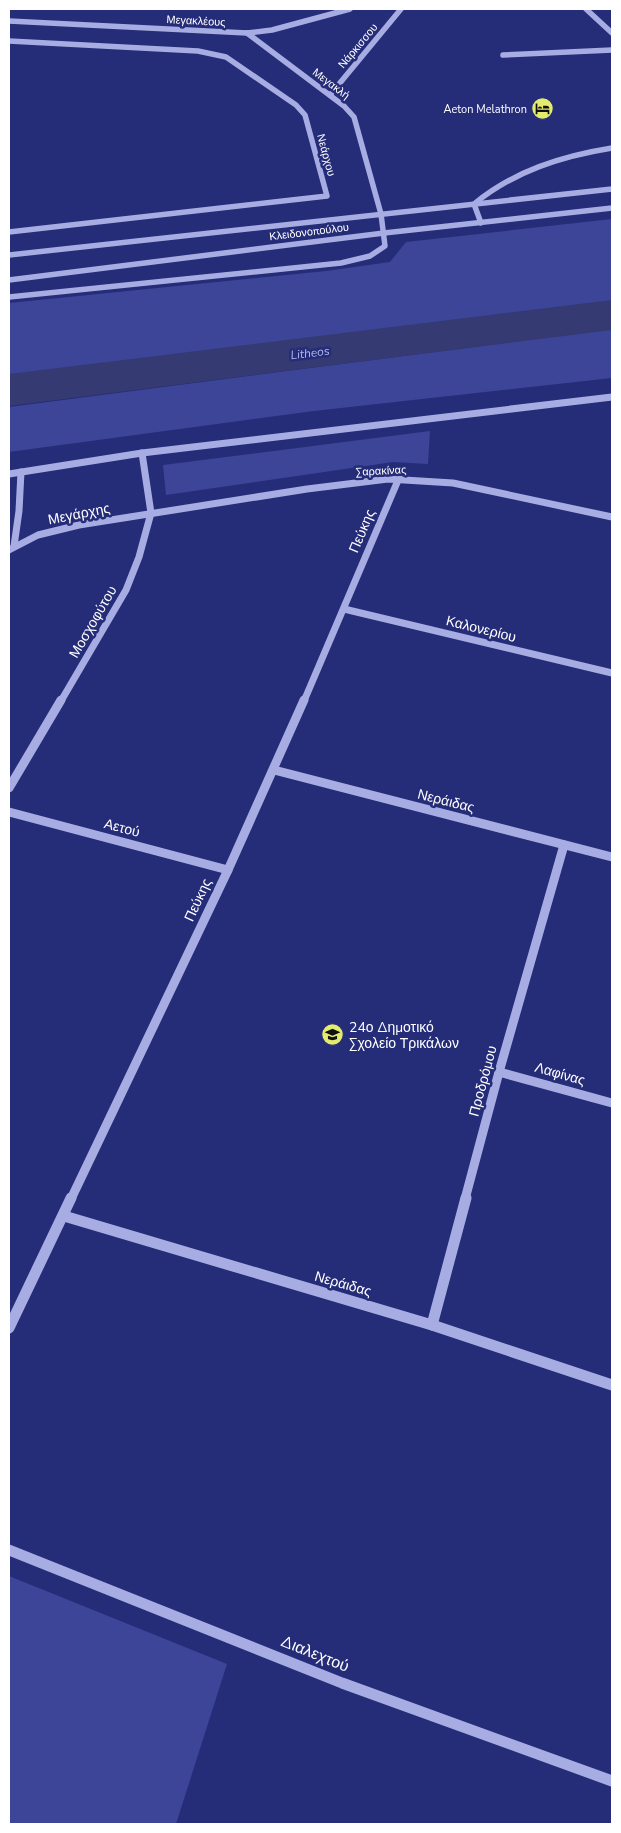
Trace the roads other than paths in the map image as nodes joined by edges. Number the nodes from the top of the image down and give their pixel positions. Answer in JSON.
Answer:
{"nodes":[{"id":1,"x":317,"y":9,"type":"edge"},
{"id":2,"x":350,"y":9,"type":"edge"},
{"id":3,"x":401,"y":9,"type":"edge"},
{"id":4,"x":586,"y":9,"type":"edge"},
{"id":5,"x":318,"y":18,"type":"junction"},
{"id":6,"x":9,"y":20,"type":"edge"},
{"id":7,"x":611,"y":30,"type":"edge"},
{"id":8,"x":247,"y":33,"type":"junction"},
{"id":9,"x":9,"y":41,"type":"edge"},
{"id":10,"x":612,"y":50,"type":"edge"},
{"id":11,"x":503,"y":54,"type":"dead end"},
{"id":12,"x":330,"y":95,"type":"junction"},
{"id":13,"x":612,"y":148,"type":"edge"},
{"id":14,"x":612,"y":189,"type":"edge"},
{"id":15,"x":474,"y":204,"type":"junction"},
{"id":16,"x":612,"y":208,"type":"edge"},
{"id":17,"x":381,"y":214,"type":"junction"},
{"id":18,"x":481,"y":223,"type":"junction"},
{"id":19,"x":9,"y":232,"type":"edge"},
{"id":20,"x":384,"y":233,"type":"junction"},
{"id":21,"x":9,"y":255,"type":"edge"},
{"id":22,"x":9,"y":280,"type":"edge"},
{"id":23,"x":9,"y":297,"type":"edge"},
{"id":24,"x":612,"y":397,"type":"edge"},
{"id":25,"x":142,"y":453,"type":"junction"},
{"id":26,"x":21,"y":472,"type":"junction"},
{"id":27,"x":9,"y":474,"type":"edge"},
{"id":28,"x":399,"y":478,"type":"junction"},
{"id":29,"x":151,"y":514,"type":"junction"},
{"id":30,"x":612,"y":516,"type":"edge"},
{"id":31,"x":11,"y":548,"type":"edge"},
{"id":32,"x":344,"y":608,"type":"junction"},
{"id":33,"x":612,"y":673,"type":"edge"},
{"id":34,"x":274,"y":770,"type":"junction"},
{"id":35,"x":9,"y":788,"type":"edge"},
{"id":36,"x":9,"y":812,"type":"edge"},
{"id":37,"x":564,"y":845,"type":"junction"},
{"id":38,"x":612,"y":857,"type":"edge"},
{"id":39,"x":228,"y":870,"type":"junction"},
{"id":40,"x":499,"y":1072,"type":"junction"},
{"id":41,"x":612,"y":1103,"type":"edge"},
{"id":42,"x":64,"y":1216,"type":"junction"},
{"id":43,"x":432,"y":1324,"type":"junction"},
{"id":44,"x":9,"y":1328,"type":"edge"},
{"id":45,"x":612,"y":1385,"type":"edge"},
{"id":46,"x":9,"y":1550,"type":"edge"},
{"id":47,"x":612,"y":1781,"type":"edge"}],
"edges":[{"from":1,"to":5,"type":"street"},
{"from":2,"to":5,"type":"street","name":"Μεγακλέους"},
{"from":3,"to":12,"type":"street","name":"Νάρκισσου"},
{"from":4,"to":7,"type":"street"},
{"from":5,"to":8,"type":"street","name":"Μεγακλέους"},
{"from":6,"to":8,"type":"street","name":"Μεγακλέους"},
{"from":8,"to":12,"type":"street","name":"Μεγακλή"},
{"from":9,"to":19,"type":"street","name":"Νεάρχου"},
{"from":10,"to":11,"type":"street"},
{"from":12,"to":17,"type":"street","name":"Μεγακλή"},
{"from":13,"to":15,"type":"street"},
{"from":14,"to":15,"type":"street","name":"Κλειδονοπούλου"},
{"from":15,"to":17,"type":"street","name":"Κλειδονοπούλου"},
{"from":15,"to":18,"type":"street"},
{"from":16,"to":18,"type":"street","name":"Κλειδονοπούλου"},
{"from":17,"to":20,"type":"street","name":"Μεγακλή"},
{"from":17,"to":21,"type":"street","name":"Κλειδονοπούλου"},
{"from":18,"to":20,"type":"street","name":"Κλειδονοπούλου"},
{"from":20,"to":22,"type":"street","name":"Κλειδονοπούλου"},
{"from":20,"to":23,"type":"street"},
{"from":24,"to":25,"type":"street"},
{"from":25,"to":26,"type":"street"},
{"from":25,"to":29,"type":"street","name":"Μοσχοφύτου"},
{"from":26,"to":27,"type":"street"},
{"from":26,"to":31,"type":"street","name":"Μεγάρχης"},
{"from":28,"to":29,"type":"street","name":"Σαρακίνας"},
{"from":28,"to":30,"type":"street","name":"Σαρακίνας"},
{"from":28,"to":32,"type":"street","name":"Πεύκης"},
{"from":29,"to":31,"type":"street","name":"Μεγάρχης"},
{"from":29,"to":35,"type":"street","name":"Μοσχοφύτου"},
{"from":32,"to":33,"type":"street","name":"Καλονερίου"},
{"from":32,"to":34,"type":"street","name":"Πεύκης"},
{"from":34,"to":37,"type":"street","name":"Νεράιδας"},
{"from":34,"to":39,"type":"street","name":"Πεύκης"},
{"from":36,"to":39,"type":"street","name":"Αετού"},
{"from":37,"to":38,"type":"street","name":"Νεράιδας"},
{"from":37,"to":40,"type":"street","name":"Προδρόμου"},
{"from":39,"to":42,"type":"street","name":"Πεύκης"},
{"from":40,"to":41,"type":"street","name":"Λαφίνας"},
{"from":40,"to":43,"type":"street","name":"Προδρόμου"},
{"from":42,"to":43,"type":"street","name":"Νεράιδας"},
{"from":42,"to":44,"type":"street","name":"Πεύκης"},
{"from":43,"to":45,"type":"street","name":"Νεράιδας"},
{"from":46,"to":47,"type":"street","name":"Διαλεχτού"}]}
